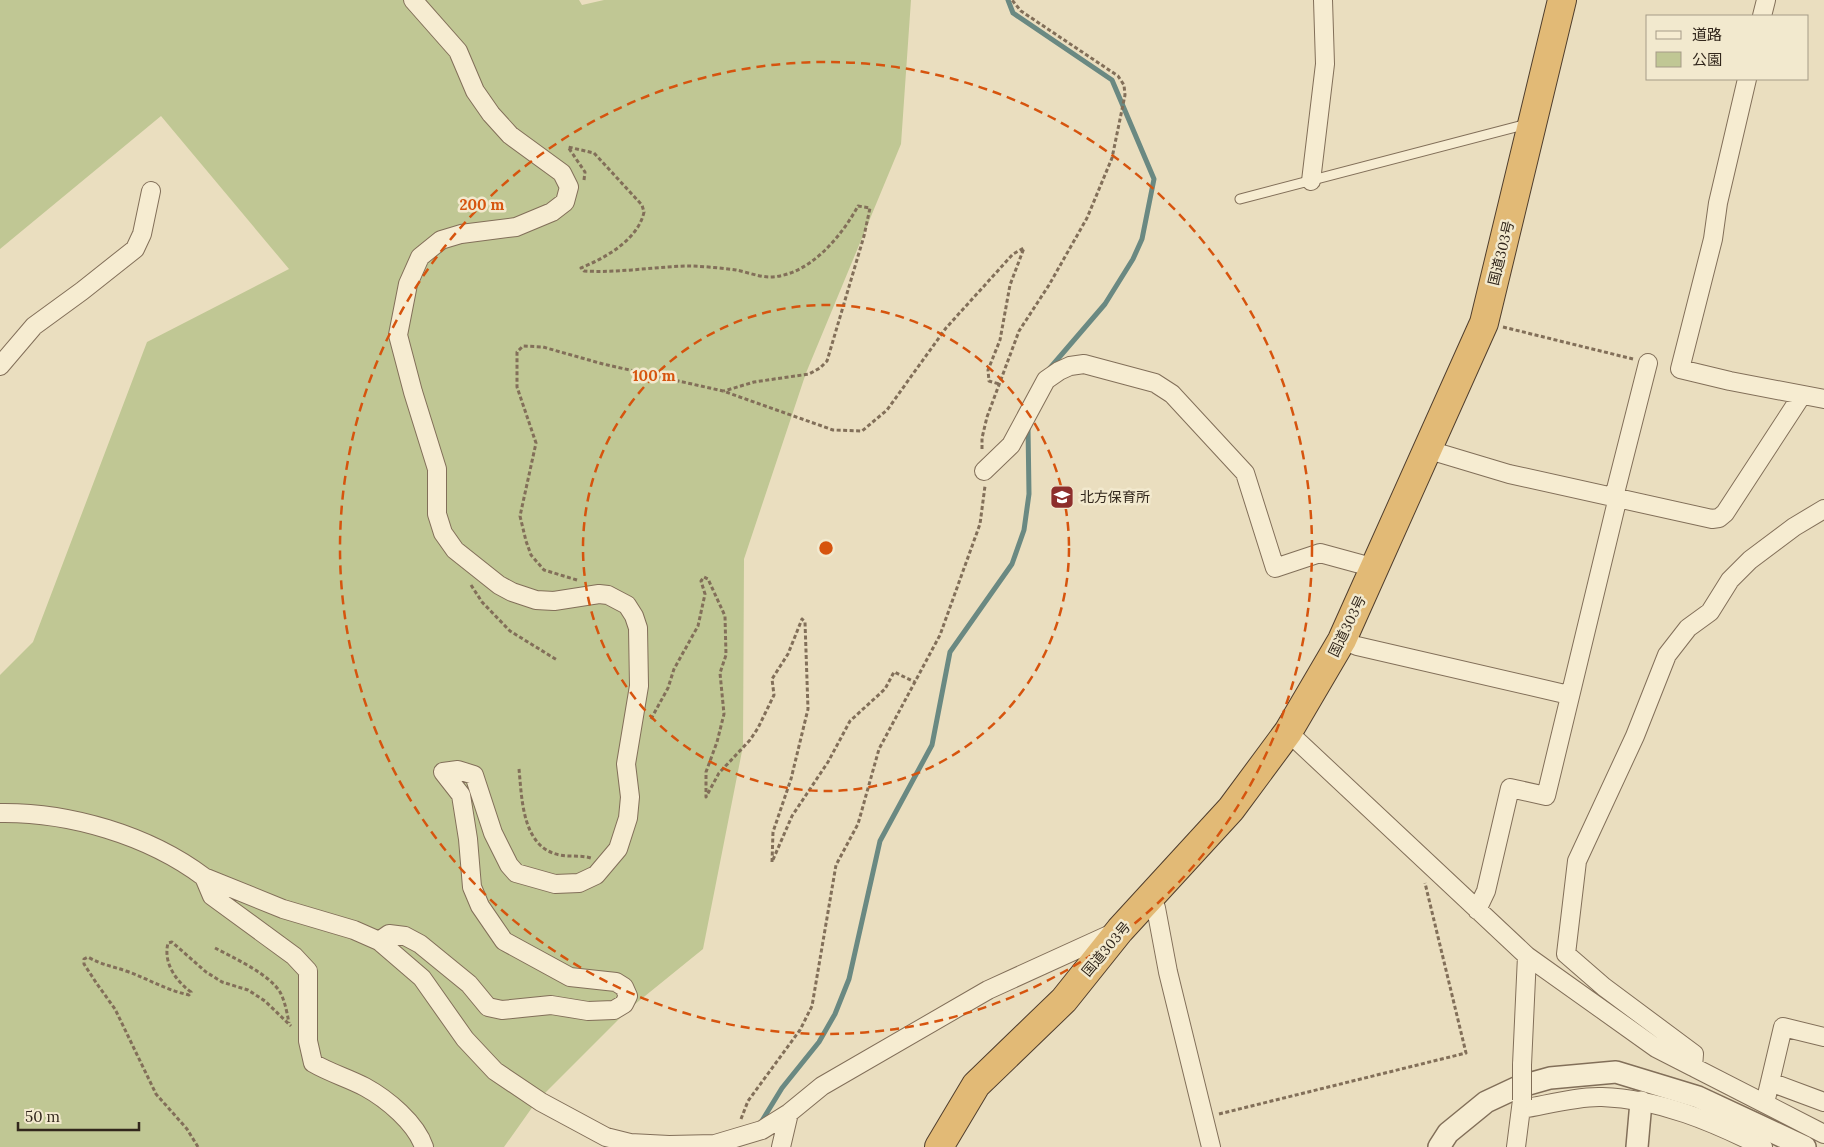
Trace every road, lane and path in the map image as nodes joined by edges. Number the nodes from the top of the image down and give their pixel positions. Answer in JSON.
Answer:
{"nodes":[{"id":1,"x":413,"y":0,"type":"edge"},
{"id":2,"x":1012,"y":0,"type":"edge"},
{"id":3,"x":1323,"y":0,"type":"edge"},
{"id":4,"x":1562,"y":0,"type":"edge"},
{"id":5,"x":1766,"y":0,"type":"edge"},
{"id":6,"x":1762,"y":15,"type":"edge"},
{"id":7,"x":1747,"y":80,"type":"edge"},
{"id":8,"x":1534,"y":123,"type":"junction"},
{"id":9,"x":1311,"y":181,"type":"junction"},
{"id":10,"x":151,"y":191,"type":"dead end"},
{"id":11,"x":566,"y":196,"type":"junction"},
{"id":12,"x":1240,"y":199,"type":"dead end"},
{"id":13,"x":1484,"y":323,"type":"junction"},
{"id":14,"x":1648,"y":362,"type":"joint"},
{"id":15,"x":0,"y":366,"type":"edge"},
{"id":16,"x":999,"y":384,"type":"junction"},
{"id":17,"x":723,"y":391,"type":"junction"},
{"id":18,"x":1802,"y":395,"type":"junction"},
{"id":19,"x":1824,"y":399,"type":"edge"},
{"id":20,"x":1429,"y":450,"type":"junction"},
{"id":21,"x":984,"y":470,"type":"junction"},
{"id":22,"x":1616,"y":497,"type":"junction"},
{"id":23,"x":1824,"y":509,"type":"edge"},
{"id":24,"x":1375,"y":568,"type":"junction"},
{"id":25,"x":469,"y":582,"type":"dead end"},
{"id":26,"x":608,"y":595,"type":"junction"},
{"id":27,"x":1342,"y":640,"type":"junction"},
{"id":28,"x":558,"y":660,"type":"dead end"},
{"id":29,"x":915,"y":682,"type":"junction"},
{"id":30,"x":1569,"y":695,"type":"junction"},
{"id":31,"x":649,"y":722,"type":"dead end"},
{"id":32,"x":1288,"y":732,"type":"junction"},
{"id":33,"x":519,"y":769,"type":"dead end"},
{"id":34,"x":0,"y":813,"type":"edge"},
{"id":35,"x":1424,"y":859,"type":"junction"},
{"id":36,"x":606,"y":864,"type":"junction"},
{"id":37,"x":204,"y":878,"type":"junction"},
{"id":38,"x":1149,"y":899,"type":"junction"},
{"id":39,"x":1477,"y":910,"type":"junction"},
{"id":40,"x":1120,"y":930,"type":"junction"},
{"id":41,"x":379,"y":941,"type":"junction"},
{"id":42,"x":215,"y":948,"type":"dead end"},
{"id":43,"x":1527,"y":956,"type":"junction"},
{"id":44,"x":289,"y":1023,"type":"junction"},
{"id":45,"x":1824,"y":1037,"type":"edge"},
{"id":46,"x":308,"y":1041,"type":"junction"},
{"id":47,"x":1692,"y":1067,"type":"junction"},
{"id":48,"x":1770,"y":1082,"type":"junction"},
{"id":49,"x":1641,"y":1102,"type":"junction"},
{"id":50,"x":1824,"y":1102,"type":"edge"},
{"id":51,"x":1522,"y":1104,"type":"junction"},
{"id":52,"x":1764,"y":1104,"type":"junction"},
{"id":53,"x":789,"y":1113,"type":"junction"},
{"id":54,"x":1204,"y":1118,"type":"junction"},
{"id":55,"x":1824,"y":1134,"type":"edge"},
{"id":56,"x":741,"y":1138,"type":"junction"},
{"id":57,"x":198,"y":1147,"type":"edge"},
{"id":58,"x":424,"y":1147,"type":"edge"},
{"id":59,"x":781,"y":1147,"type":"edge"},
{"id":60,"x":939,"y":1147,"type":"edge"},
{"id":61,"x":1211,"y":1147,"type":"edge"},
{"id":62,"x":1439,"y":1147,"type":"edge"},
{"id":63,"x":1516,"y":1147,"type":"edge"},
{"id":64,"x":1637,"y":1147,"type":"edge"},
{"id":65,"x":1763,"y":1147,"type":"edge"},
{"id":66,"x":1805,"y":1147,"type":"edge"}],
"edges":[{"from":1,"to":11,"type":"street"},
{"from":2,"to":16,"type":"path"},
{"from":3,"to":9,"type":"street"},
{"from":4,"to":8,"type":"highway","name":"国道303号"},
{"from":5,"to":6,"type":"street"},
{"from":7,"to":18,"type":"street"},
{"from":8,"to":9,"type":"lane"},
{"from":8,"to":13,"type":"highway","name":"国道303号"},
{"from":9,"to":12,"type":"lane"},
{"from":10,"to":15,"type":"street"},
{"from":11,"to":17,"type":"path"},
{"from":11,"to":26,"type":"street"},
{"from":13,"to":14,"type":"path"},
{"from":13,"to":20,"type":"highway","name":"国道303号"},
{"from":14,"to":22,"type":"street"},
{"from":16,"to":17,"type":"path"},
{"from":16,"to":21,"type":"path"},
{"from":17,"to":26,"type":"path"},
{"from":18,"to":19,"type":"street"},
{"from":18,"to":22,"type":"street"},
{"from":20,"to":22,"type":"street"},
{"from":20,"to":24,"type":"highway","name":"国道303号"},
{"from":21,"to":24,"type":"street"},
{"from":21,"to":29,"type":"path"},
{"from":22,"to":30,"type":"street"},
{"from":23,"to":47,"type":"street"},
{"from":24,"to":27,"type":"highway","name":"国道303号"},
{"from":25,"to":28,"type":"path"},
{"from":26,"to":36,"type":"street"},
{"from":27,"to":30,"type":"street"},
{"from":27,"to":32,"type":"highway","name":"国道303号"},
{"from":29,"to":31,"type":"path"},
{"from":29,"to":56,"type":"path"},
{"from":30,"to":39,"type":"street"},
{"from":32,"to":35,"type":"street"},
{"from":32,"to":38,"type":"highway","name":"国道303号"},
{"from":33,"to":36,"type":"path"},
{"from":34,"to":37,"type":"street"},
{"from":35,"to":39,"type":"street"},
{"from":35,"to":54,"type":"path"},
{"from":36,"to":41,"type":"street"},
{"from":37,"to":41,"type":"street"},
{"from":37,"to":46,"type":"street"},
{"from":38,"to":40,"type":"highway","name":"国道303号"},
{"from":38,"to":54,"type":"street"},
{"from":39,"to":43,"type":"street"},
{"from":40,"to":53,"type":"street"},
{"from":40,"to":60,"type":"highway","name":"国道303号"},
{"from":41,"to":56,"type":"street"},
{"from":42,"to":44,"type":"path"},
{"from":43,"to":47,"type":"street"},
{"from":43,"to":51,"type":"street","bridge":true},
{"from":44,"to":46,"type":"path"},
{"from":44,"to":57,"type":"path"},
{"from":45,"to":48,"type":"street"},
{"from":46,"to":58,"type":"street"},
{"from":47,"to":52,"type":"street"},
{"from":48,"to":50,"type":"street"},
{"from":48,"to":52,"type":"street"},
{"from":49,"to":51,"type":"street"},
{"from":49,"to":64,"type":"street"},
{"from":49,"to":65,"type":"street"},
{"from":51,"to":63,"type":"street"},
{"from":52,"to":55,"type":"street"},
{"from":53,"to":56,"type":"street"},
{"from":53,"to":59,"type":"street"},
{"from":54,"to":61,"type":"street"},
{"from":62,"to":66,"type":"street"}]}
